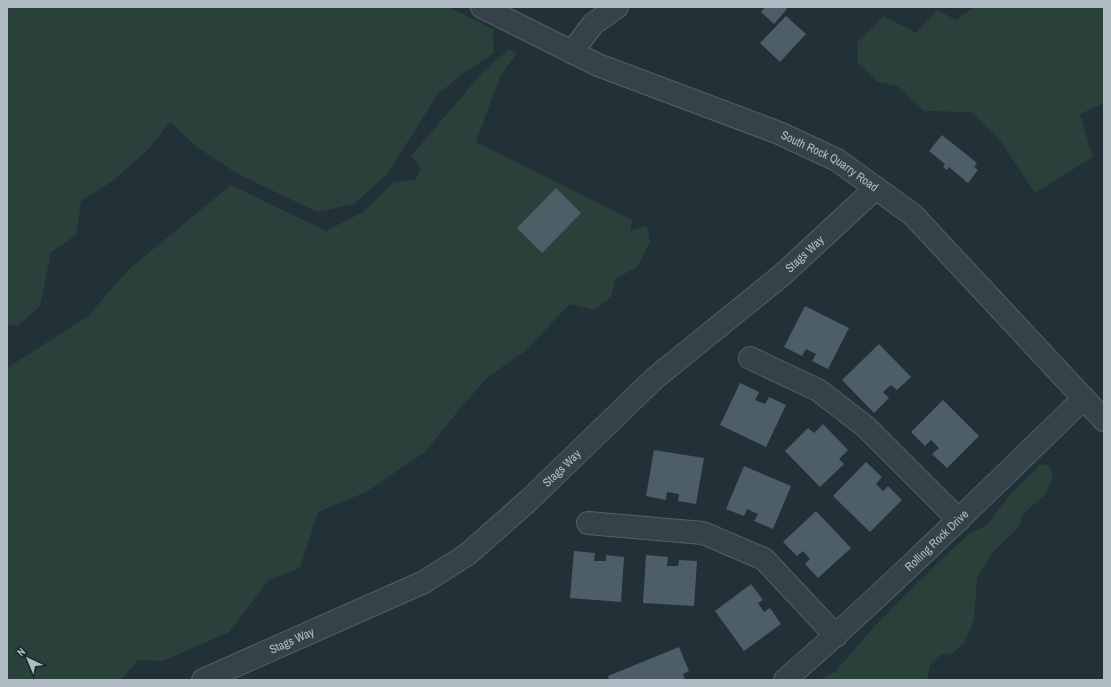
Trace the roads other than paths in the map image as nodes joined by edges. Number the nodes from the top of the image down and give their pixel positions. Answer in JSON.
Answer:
{"nodes":[{"id":1,"x":617,"y":7,"type":"edge"},
{"id":2,"x":487,"y":8,"type":"edge"},
{"id":3,"x":573,"y":52,"type":"junction"},
{"id":4,"x":876,"y":188,"type":"junction"},
{"id":5,"x":750,"y":358,"type":"dead end"},
{"id":6,"x":1084,"y":398,"type":"junction"},
{"id":7,"x":1104,"y":420,"type":"edge"},
{"id":8,"x":959,"y":520,"type":"junction"},
{"id":9,"x":588,"y":523,"type":"dead end"},
{"id":10,"x":836,"y":636,"type":"junction"},
{"id":11,"x":202,"y":680,"type":"edge"},
{"id":12,"x":785,"y":680,"type":"edge"}],
"edges":[{"from":1,"to":3,"type":"street"},
{"from":2,"to":3,"type":"street","name":"South Rock Quarry Road"},
{"from":3,"to":4,"type":"street","name":"South Rock Quarry Road"},
{"from":4,"to":6,"type":"street","name":"South Rock Quarry Road"},
{"from":4,"to":11,"type":"street","name":"Stags Way"},
{"from":5,"to":8,"type":"street"},
{"from":6,"to":7,"type":"street","name":"South Rock Quarry Road"},
{"from":6,"to":8,"type":"street","name":"Rolling Rock Drive"},
{"from":8,"to":10,"type":"street","name":"Rolling Rock Drive"},
{"from":9,"to":10,"type":"street"},
{"from":10,"to":12,"type":"street","name":"Rolling Rock Drive"}]}
